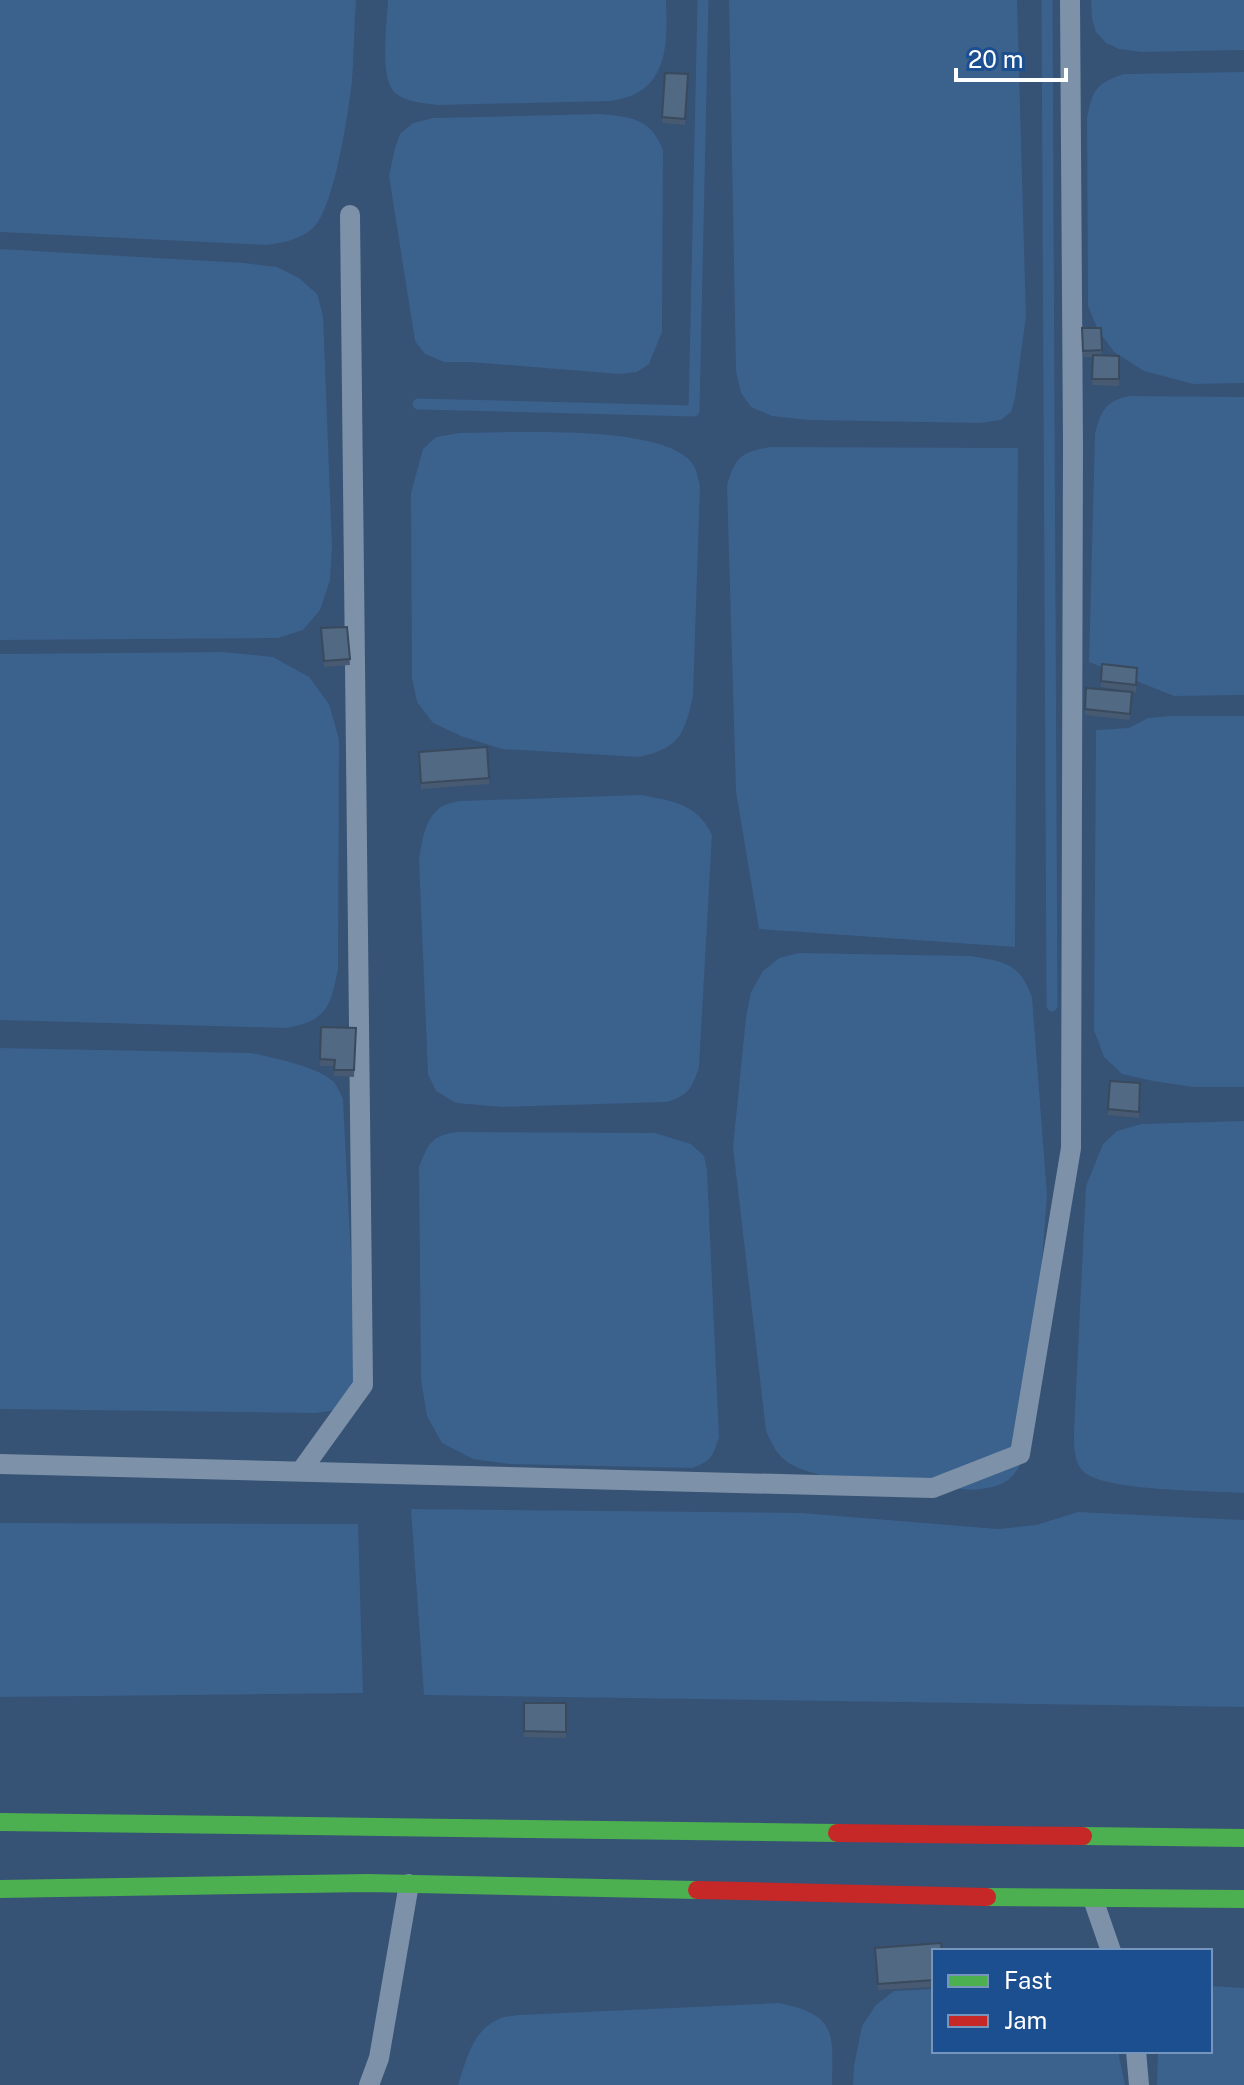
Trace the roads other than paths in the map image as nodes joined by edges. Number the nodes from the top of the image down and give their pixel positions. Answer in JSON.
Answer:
{"nodes":[{"id":1,"x":1070,"y":0,"type":"edge"},
{"id":2,"x":350,"y":215,"type":"dead end"},
{"id":3,"x":0,"y":1464,"type":"edge"},
{"id":4,"x":301,"y":1471,"type":"junction"},
{"id":5,"x":0,"y":1822,"type":"edge"},
{"id":6,"x":1244,"y":1838,"type":"edge"},
{"id":7,"x":409,"y":1884,"type":"junction"},
{"id":8,"x":0,"y":1889,"type":"edge"},
{"id":9,"x":1093,"y":1899,"type":"junction"},
{"id":10,"x":1244,"y":1899,"type":"edge"},
{"id":11,"x":1110,"y":1949,"type":"edge"},
{"id":12,"x":1136,"y":2053,"type":"edge"},
{"id":13,"x":369,"y":2085,"type":"edge"},
{"id":14,"x":1139,"y":2085,"type":"edge"}],
"edges":[{"from":1,"to":4,"type":"lane"},
{"from":2,"to":4,"type":"lane"},
{"from":3,"to":4,"type":"lane"},
{"from":5,"to":6,"type":"main road"},
{"from":7,"to":8,"type":"main road"},
{"from":7,"to":9,"type":"main road"},
{"from":7,"to":13,"type":"lane"},
{"from":9,"to":10,"type":"main road"},
{"from":9,"to":11,"type":"lane"},
{"from":12,"to":14,"type":"lane"}]}
